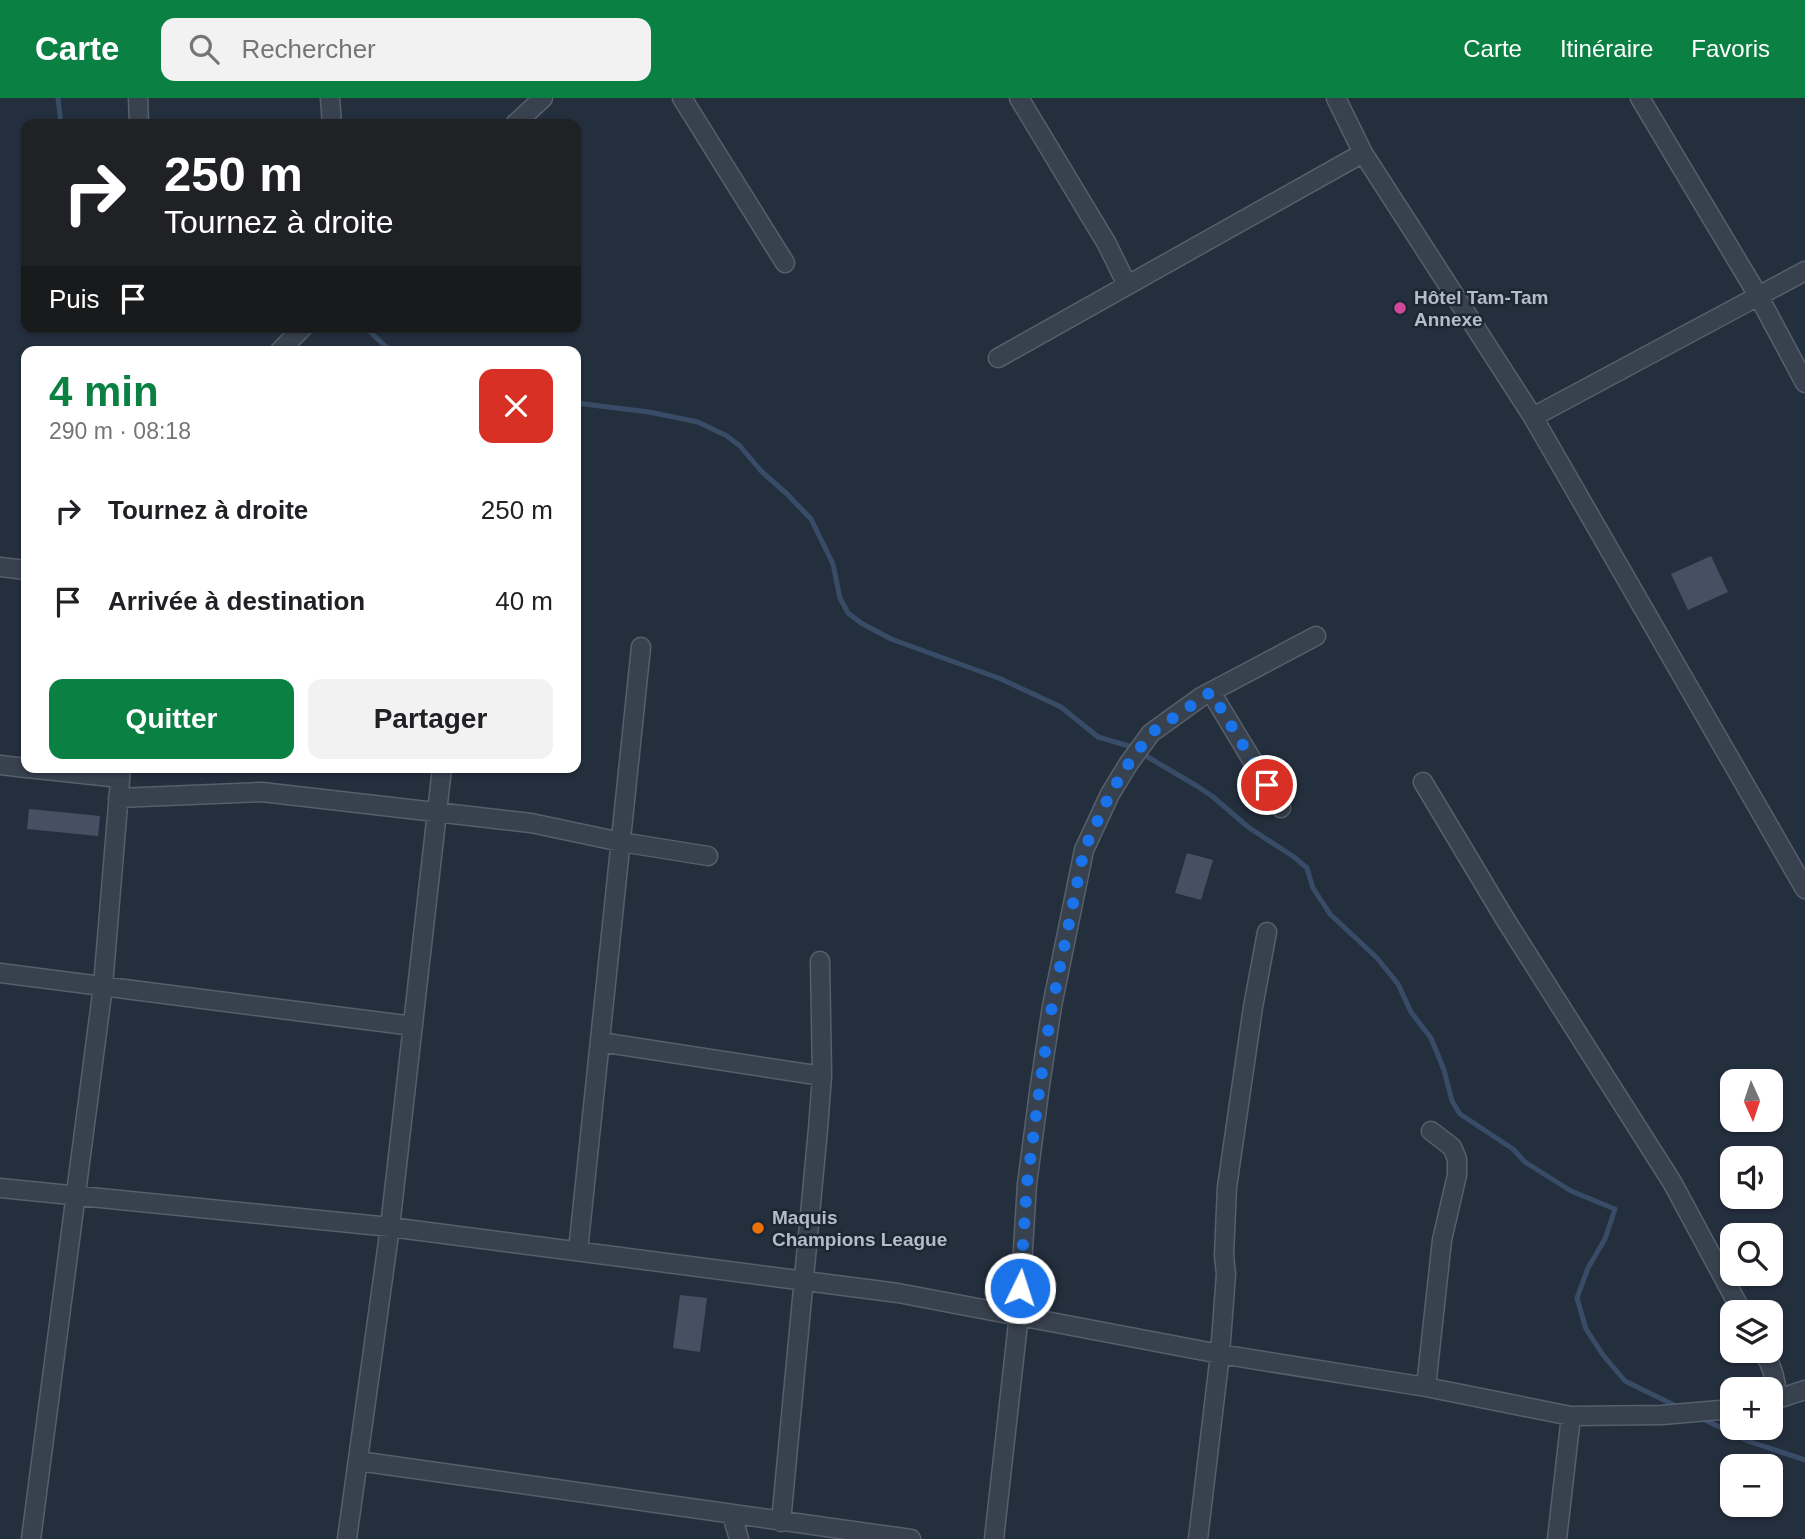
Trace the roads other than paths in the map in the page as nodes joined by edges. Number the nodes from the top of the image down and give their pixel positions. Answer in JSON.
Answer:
{"nodes":[{"id":1,"x":138,"y":98,"type":"edge"},
{"id":2,"x":330,"y":98,"type":"edge"},
{"id":3,"x":543,"y":98,"type":"edge"},
{"id":4,"x":682,"y":98,"type":"edge"},
{"id":5,"x":1018,"y":98,"type":"edge"},
{"id":6,"x":1336,"y":98,"type":"edge"},
{"id":7,"x":1640,"y":98,"type":"edge"},
{"id":8,"x":139,"y":119,"type":"edge"},
{"id":9,"x":332,"y":119,"type":"edge"},
{"id":10,"x":520,"y":119,"type":"edge"},
{"id":11,"x":1363,"y":153,"type":"junction"},
{"id":12,"x":785,"y":263,"type":"dead end"},
{"id":13,"x":1805,"y":271,"type":"edge"},
{"id":14,"x":1127,"y":285,"type":"junction"},
{"id":15,"x":1759,"y":297,"type":"junction"},
{"id":16,"x":297,"y":333,"type":"edge"},
{"id":17,"x":285,"y":346,"type":"edge"},
{"id":18,"x":998,"y":358,"type":"dead end"},
{"id":19,"x":1805,"y":383,"type":"edge"},
{"id":20,"x":1533,"y":416,"type":"junction"},
{"id":21,"x":0,"y":567,"type":"edge"},
{"id":22,"x":21,"y":569,"type":"edge"},
{"id":23,"x":1316,"y":636,"type":"dead end"},
{"id":24,"x":640,"y":647,"type":"dead end"},
{"id":25,"x":1211,"y":692,"type":"junction"},
{"id":26,"x":0,"y":765,"type":"edge"},
{"id":27,"x":21,"y":767,"type":"edge"},
{"id":28,"x":120,"y":773,"type":"edge"},
{"id":29,"x":441,"y":773,"type":"edge"},
{"id":30,"x":1423,"y":782,"type":"dead end"},
{"id":31,"x":118,"y":798,"type":"junction"},
{"id":32,"x":1280,"y":808,"type":"dead end"},
{"id":33,"x":437,"y":814,"type":"junction"},
{"id":34,"x":621,"y":842,"type":"junction"},
{"id":35,"x":708,"y":856,"type":"dead end"},
{"id":36,"x":1805,"y":889,"type":"edge"},
{"id":37,"x":1267,"y":932,"type":"dead end"},
{"id":38,"x":820,"y":961,"type":"dead end"},
{"id":39,"x":0,"y":973,"type":"edge"},
{"id":40,"x":103,"y":986,"type":"junction"},
{"id":41,"x":413,"y":1026,"type":"junction"},
{"id":42,"x":600,"y":1042,"type":"junction"},
{"id":43,"x":821,"y":1076,"type":"junction"},
{"id":44,"x":1431,"y":1131,"type":"dead end"},
{"id":45,"x":0,"y":1188,"type":"edge"},
{"id":46,"x":75,"y":1196,"type":"junction"},
{"id":47,"x":390,"y":1227,"type":"junction"},
{"id":48,"x":578,"y":1251,"type":"junction"},
{"id":49,"x":805,"y":1282,"type":"junction"},
{"id":50,"x":1736,"y":1300,"type":"edge"},
{"id":51,"x":1019,"y":1314,"type":"junction"},
{"id":52,"x":1220,"y":1354,"type":"junction"},
{"id":53,"x":1426,"y":1387,"type":"junction"},
{"id":54,"x":1805,"y":1390,"type":"edge"},
{"id":55,"x":1783,"y":1398,"type":"edge"},
{"id":56,"x":1720,"y":1410,"type":"edge"},
{"id":57,"x":1571,"y":1416,"type":"junction"},
{"id":58,"x":358,"y":1461,"type":"junction"},
{"id":59,"x":732,"y":1515,"type":"junction"},
{"id":60,"x":781,"y":1521,"type":"junction"},
{"id":61,"x":31,"y":1539,"type":"edge"},
{"id":62,"x":347,"y":1539,"type":"edge"},
{"id":63,"x":739,"y":1539,"type":"edge"},
{"id":64,"x":911,"y":1539,"type":"edge"},
{"id":65,"x":994,"y":1539,"type":"edge"},
{"id":66,"x":1198,"y":1539,"type":"edge"},
{"id":67,"x":1557,"y":1539,"type":"edge"}],
"edges":[{"from":1,"to":8,"type":"street"},
{"from":2,"to":9,"type":"street"},
{"from":3,"to":10,"type":"street"},
{"from":4,"to":12,"type":"street"},
{"from":5,"to":14,"type":"street"},
{"from":6,"to":11,"type":"street"},
{"from":7,"to":15,"type":"street"},
{"from":11,"to":14,"type":"street"},
{"from":11,"to":20,"type":"street"},
{"from":13,"to":15,"type":"street"},
{"from":14,"to":18,"type":"street"},
{"from":15,"to":19,"type":"street"},
{"from":15,"to":20,"type":"street"},
{"from":16,"to":17,"type":"street"},
{"from":20,"to":36,"type":"street"},
{"from":21,"to":22,"type":"street"},
{"from":23,"to":25,"type":"street"},
{"from":24,"to":34,"type":"street"},
{"from":25,"to":32,"type":"street"},
{"from":25,"to":51,"type":"street"},
{"from":26,"to":27,"type":"street"},
{"from":28,"to":31,"type":"street"},
{"from":29,"to":33,"type":"street"},
{"from":30,"to":50,"type":"street"},
{"from":31,"to":33,"type":"street"},
{"from":31,"to":40,"type":"street"},
{"from":33,"to":34,"type":"street"},
{"from":33,"to":41,"type":"street"},
{"from":34,"to":35,"type":"street"},
{"from":34,"to":42,"type":"street"},
{"from":37,"to":52,"type":"street"},
{"from":38,"to":43,"type":"street"},
{"from":39,"to":40,"type":"street"},
{"from":40,"to":41,"type":"street"},
{"from":40,"to":46,"type":"street"},
{"from":41,"to":47,"type":"street"},
{"from":42,"to":43,"type":"street"},
{"from":42,"to":48,"type":"street"},
{"from":43,"to":49,"type":"street"},
{"from":44,"to":53,"type":"street"},
{"from":45,"to":46,"type":"street"},
{"from":46,"to":47,"type":"street"},
{"from":46,"to":61,"type":"street"},
{"from":47,"to":48,"type":"street"},
{"from":47,"to":58,"type":"street"},
{"from":48,"to":49,"type":"street"},
{"from":49,"to":51,"type":"street"},
{"from":49,"to":60,"type":"street"},
{"from":51,"to":52,"type":"street"},
{"from":51,"to":65,"type":"street"},
{"from":52,"to":53,"type":"street"},
{"from":52,"to":66,"type":"street"},
{"from":53,"to":57,"type":"street"},
{"from":54,"to":55,"type":"street"},
{"from":56,"to":57,"type":"street"},
{"from":57,"to":67,"type":"street"},
{"from":58,"to":59,"type":"street"},
{"from":58,"to":62,"type":"street"},
{"from":59,"to":60,"type":"street"},
{"from":59,"to":63,"type":"street"},
{"from":60,"to":64,"type":"street"}]}
